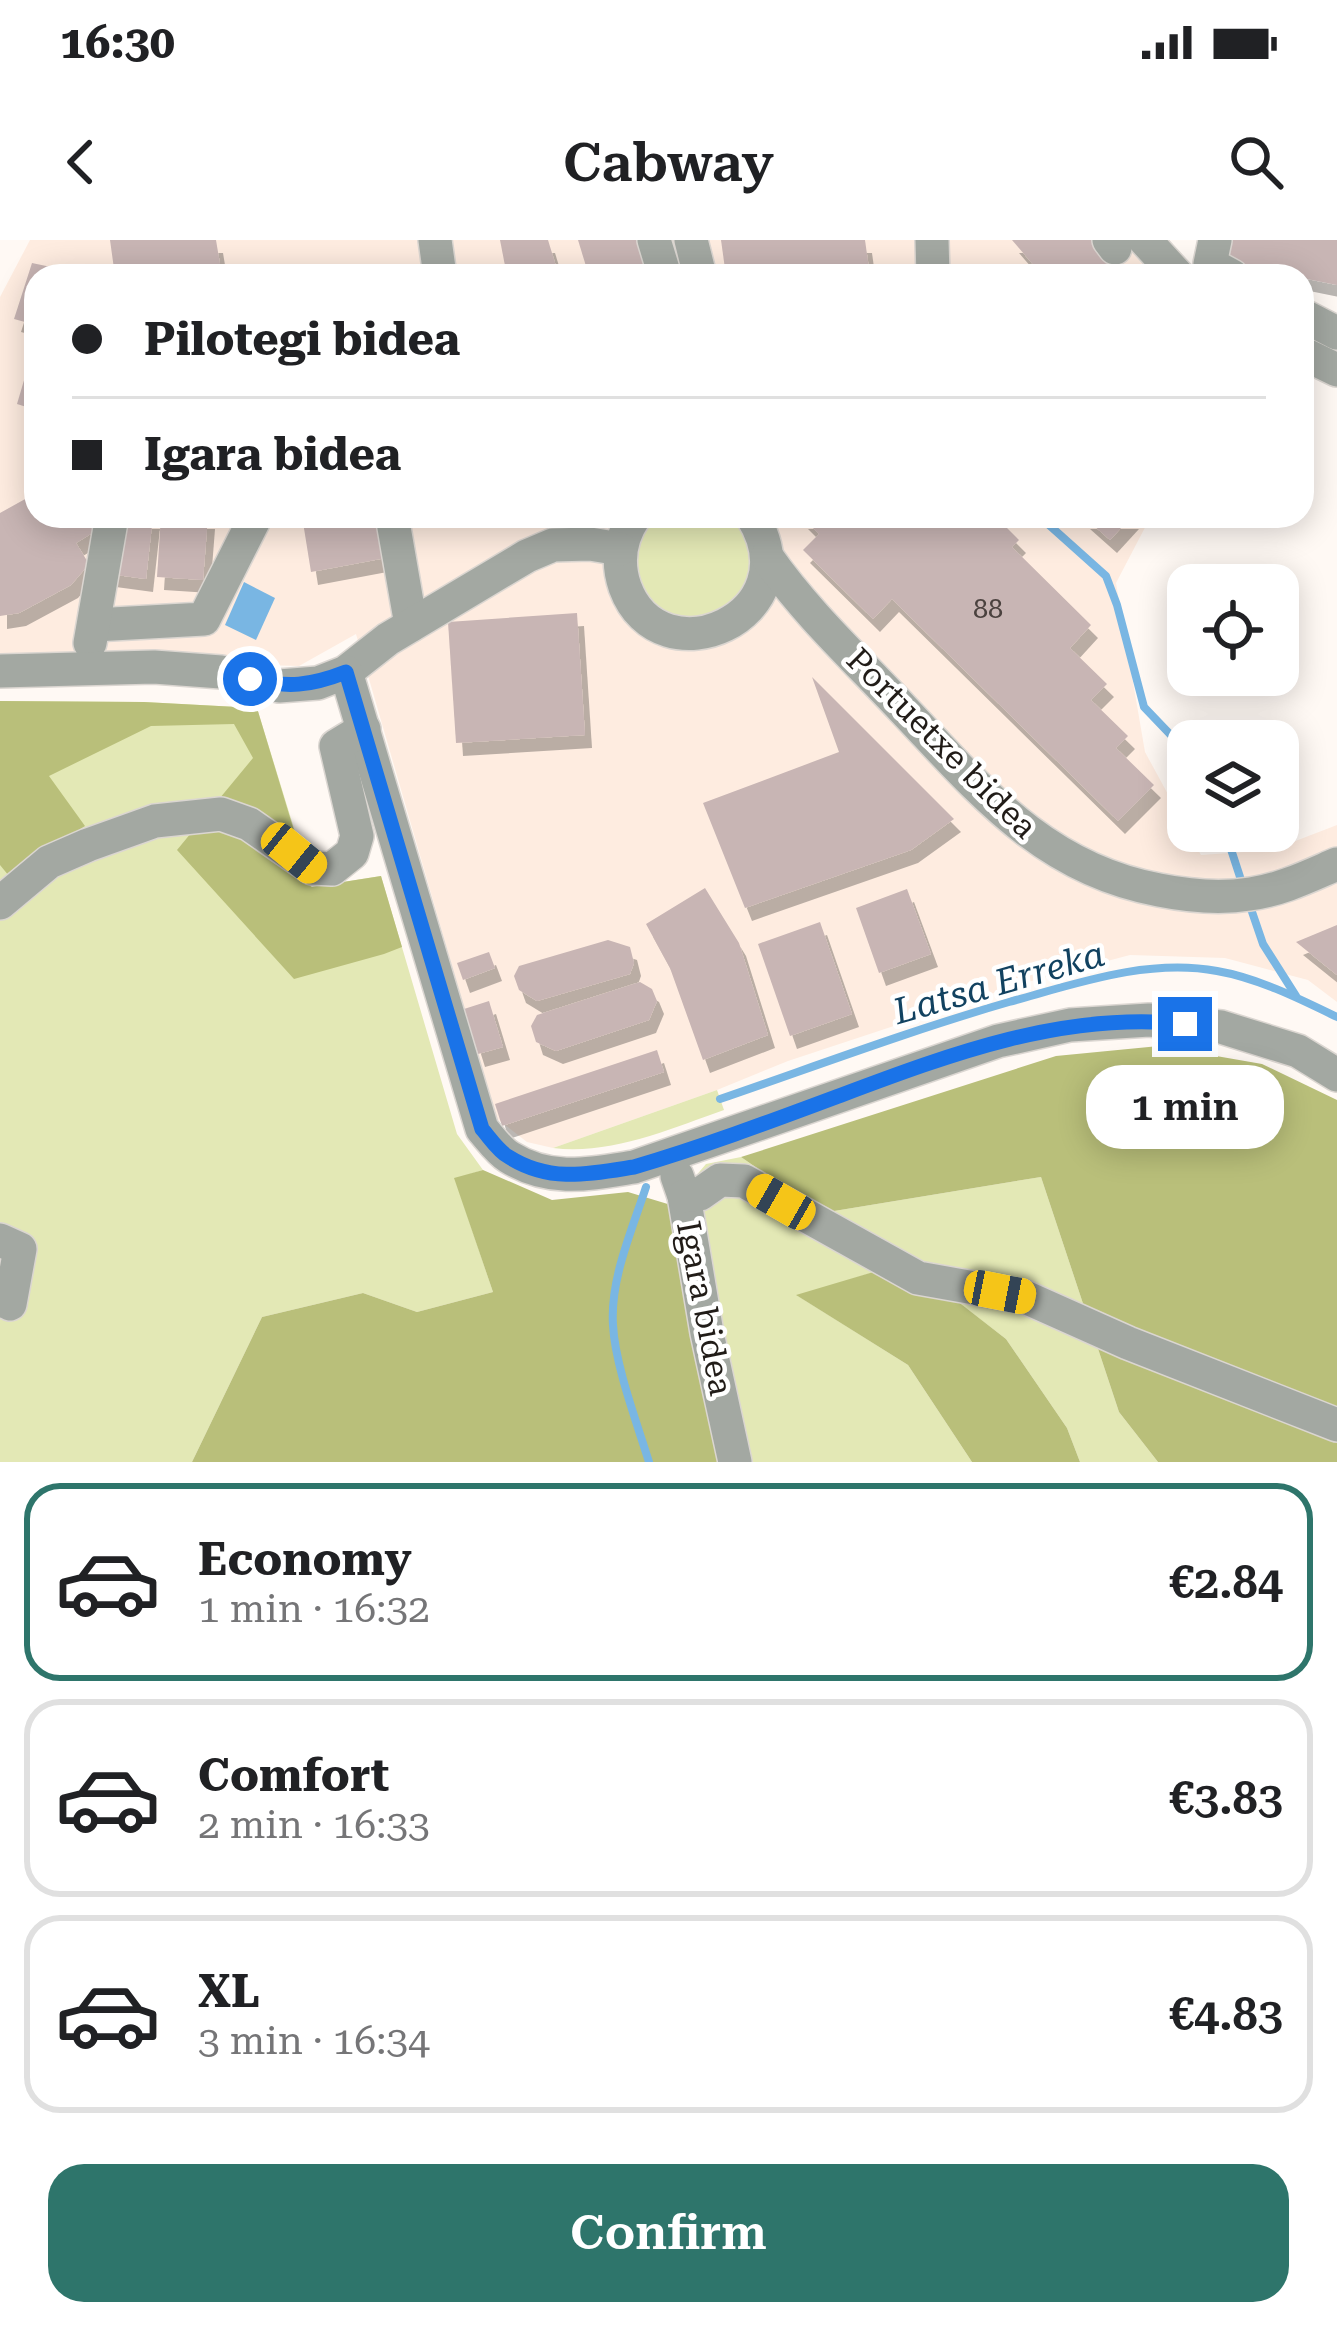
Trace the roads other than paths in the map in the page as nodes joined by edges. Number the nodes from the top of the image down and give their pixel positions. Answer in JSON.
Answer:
{"nodes":[{"id":1,"x":1123,"y":242,"type":"edge"},
{"id":2,"x":1159,"y":264,"type":"edge"},
{"id":3,"x":110,"y":528,"type":"edge"},
{"id":4,"x":250,"y":528,"type":"edge"},
{"id":5,"x":394,"y":528,"type":"edge"},
{"id":6,"x":627,"y":528,"type":"edge"},
{"id":7,"x":759,"y":528,"type":"edge"},
{"id":8,"x":549,"y":530,"type":"edge"},
{"id":9,"x":620,"y":549,"type":"junction"},
{"id":10,"x":767,"y":557,"type":"junction"},
{"id":11,"x":744,"y":614,"type":"junction"},
{"id":12,"x":94,"y":625,"type":"junction"},
{"id":13,"x":411,"y":625,"type":"junction"},
{"id":14,"x":825,"y":627,"type":"junction"},
{"id":15,"x":86,"y":669,"type":"junction"},
{"id":16,"x":0,"y":671,"type":"edge"},
{"id":17,"x":346,"y":672,"type":"junction"},
{"id":18,"x":364,"y":729,"type":"junction"},
{"id":19,"x":1337,"y":864,"type":"edge"},
{"id":20,"x":0,"y":903,"type":"edge"},
{"id":21,"x":1337,"y":1076,"type":"edge"},
{"id":22,"x":670,"y":1156,"type":"junction"},
{"id":23,"x":684,"y":1196,"type":"junction"},
{"id":24,"x":0,"y":1240,"type":"edge"},
{"id":25,"x":10,"y":1304,"type":"dead end"},
{"id":26,"x":1337,"y":1425,"type":"edge"},
{"id":27,"x":736,"y":1462,"type":"edge"}],
"edges":[{"from":1,"to":2,"type":"street"},
{"from":3,"to":12,"type":"street"},
{"from":4,"to":12,"type":"street"},
{"from":5,"to":13,"type":"street"},
{"from":6,"to":9,"type":"street"},
{"from":7,"to":10,"type":"street","name":"Portuetxe bidea"},
{"from":8,"to":9,"type":"street"},
{"from":8,"to":13,"type":"street"},
{"from":9,"to":11,"type":"street"},
{"from":10,"to":11,"type":"street"},
{"from":10,"to":14,"type":"street","name":"Portuetxe bidea"},
{"from":11,"to":14,"type":"street","name":"Portuetxe bidea"},
{"from":12,"to":15,"type":"street"},
{"from":13,"to":17,"type":"street"},
{"from":14,"to":19,"type":"street","name":"Portuetxe bidea"},
{"from":15,"to":16,"type":"street"},
{"from":15,"to":17,"type":"street"},
{"from":17,"to":18,"type":"street"},
{"from":18,"to":20,"type":"street"},
{"from":18,"to":22,"type":"street"},
{"from":21,"to":22,"type":"street"},
{"from":22,"to":23,"type":"street","name":"Igara bidea"},
{"from":23,"to":26,"type":"street"},
{"from":23,"to":27,"type":"street","name":"Igara bidea"},
{"from":24,"to":25,"type":"street"}]}
